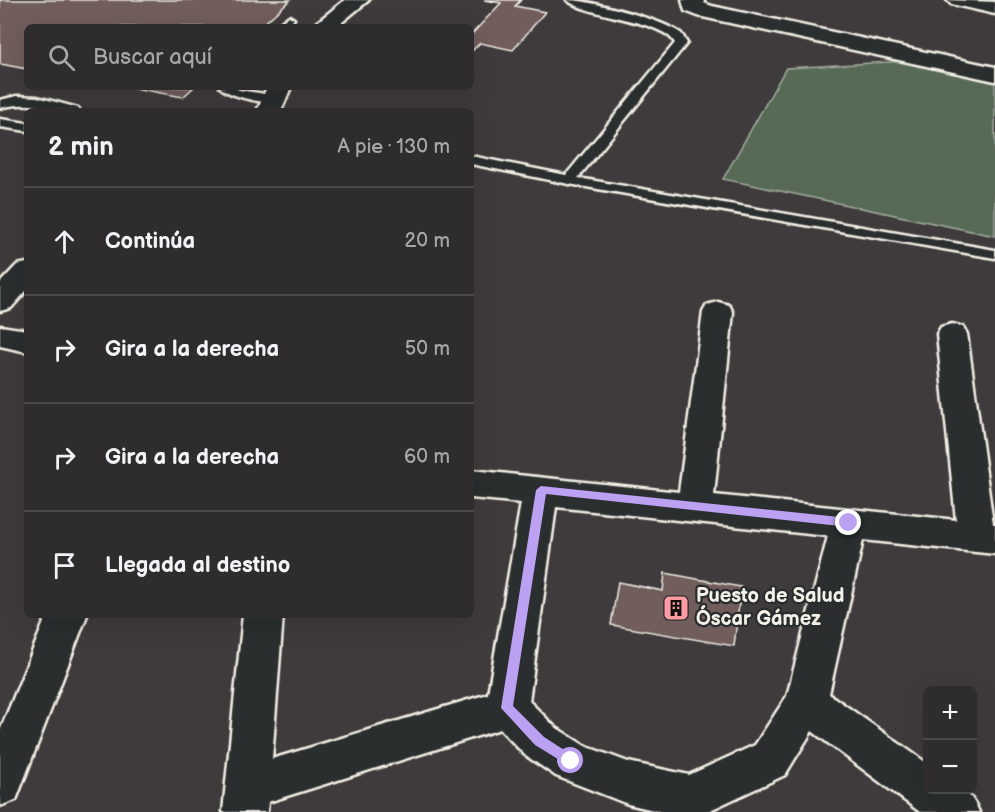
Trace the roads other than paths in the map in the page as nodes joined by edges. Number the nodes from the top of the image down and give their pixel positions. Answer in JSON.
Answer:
{"nodes":[{"id":1,"x":358,"y":0,"type":"edge"},
{"id":2,"x":572,"y":0,"type":"edge"},
{"id":3,"x":693,"y":0,"type":"edge"},
{"id":4,"x":958,"y":0,"type":"edge"},
{"id":5,"x":995,"y":8,"type":"edge"},
{"id":6,"x":326,"y":24,"type":"edge"},
{"id":7,"x":992,"y":67,"type":"edge"},
{"id":8,"x":231,"y":90,"type":"edge"},
{"id":9,"x":274,"y":99,"type":"edge"},
{"id":10,"x":0,"y":105,"type":"edge"},
{"id":11,"x":63,"y":108,"type":"edge"},
{"id":12,"x":0,"y":123,"type":"edge"},
{"id":13,"x":24,"y":127,"type":"edge"},
{"id":14,"x":474,"y":161,"type":"edge"},
{"id":15,"x":569,"y":180,"type":"junction"},
{"id":16,"x":995,"y":254,"type":"edge"},
{"id":17,"x":24,"y":275,"type":"edge"},
{"id":18,"x":0,"y":301,"type":"edge"},
{"id":19,"x":718,"y":312,"type":"dead end"},
{"id":20,"x":952,"y":334,"type":"dead end"},
{"id":21,"x":0,"y":336,"type":"edge"},
{"id":22,"x":24,"y":340,"type":"edge"},
{"id":23,"x":474,"y":484,"type":"edge"},
{"id":24,"x":541,"y":490,"type":"junction"},
{"id":25,"x":695,"y":506,"type":"junction"},
{"id":26,"x":849,"y":523,"type":"junction"},
{"id":27,"x":986,"y":538,"type":"edge"},
{"id":28,"x":66,"y":618,"type":"edge"},
{"id":29,"x":263,"y":618,"type":"edge"},
{"id":30,"x":806,"y":702,"type":"junction"},
{"id":31,"x":507,"y":708,"type":"junction"},
{"id":32,"x":0,"y":785,"type":"edge"},
{"id":33,"x":245,"y":800,"type":"edge"},
{"id":34,"x":689,"y":804,"type":"edge"},
{"id":35,"x":957,"y":812,"type":"edge"}],
"edges":[{"from":1,"to":6,"type":"street"},
{"from":2,"to":15,"type":"lane"},
{"from":3,"to":7,"type":"street"},
{"from":4,"to":5,"type":"street"},
{"from":8,"to":9,"type":"lane"},
{"from":10,"to":11,"type":"lane"},
{"from":12,"to":13,"type":"lane"},
{"from":14,"to":15,"type":"lane"},
{"from":15,"to":16,"type":"lane"},
{"from":17,"to":18,"type":"street"},
{"from":19,"to":25,"type":"street"},
{"from":20,"to":27,"type":"street"},
{"from":21,"to":22,"type":"street"},
{"from":23,"to":24,"type":"street"},
{"from":24,"to":25,"type":"street"},
{"from":24,"to":31,"type":"street"},
{"from":25,"to":26,"type":"street"},
{"from":26,"to":27,"type":"street"},
{"from":26,"to":30,"type":"street"},
{"from":28,"to":32,"type":"street"},
{"from":29,"to":33,"type":"street"},
{"from":30,"to":34,"type":"street"},
{"from":30,"to":35,"type":"street"},
{"from":31,"to":33,"type":"street"},
{"from":31,"to":34,"type":"street"}]}
